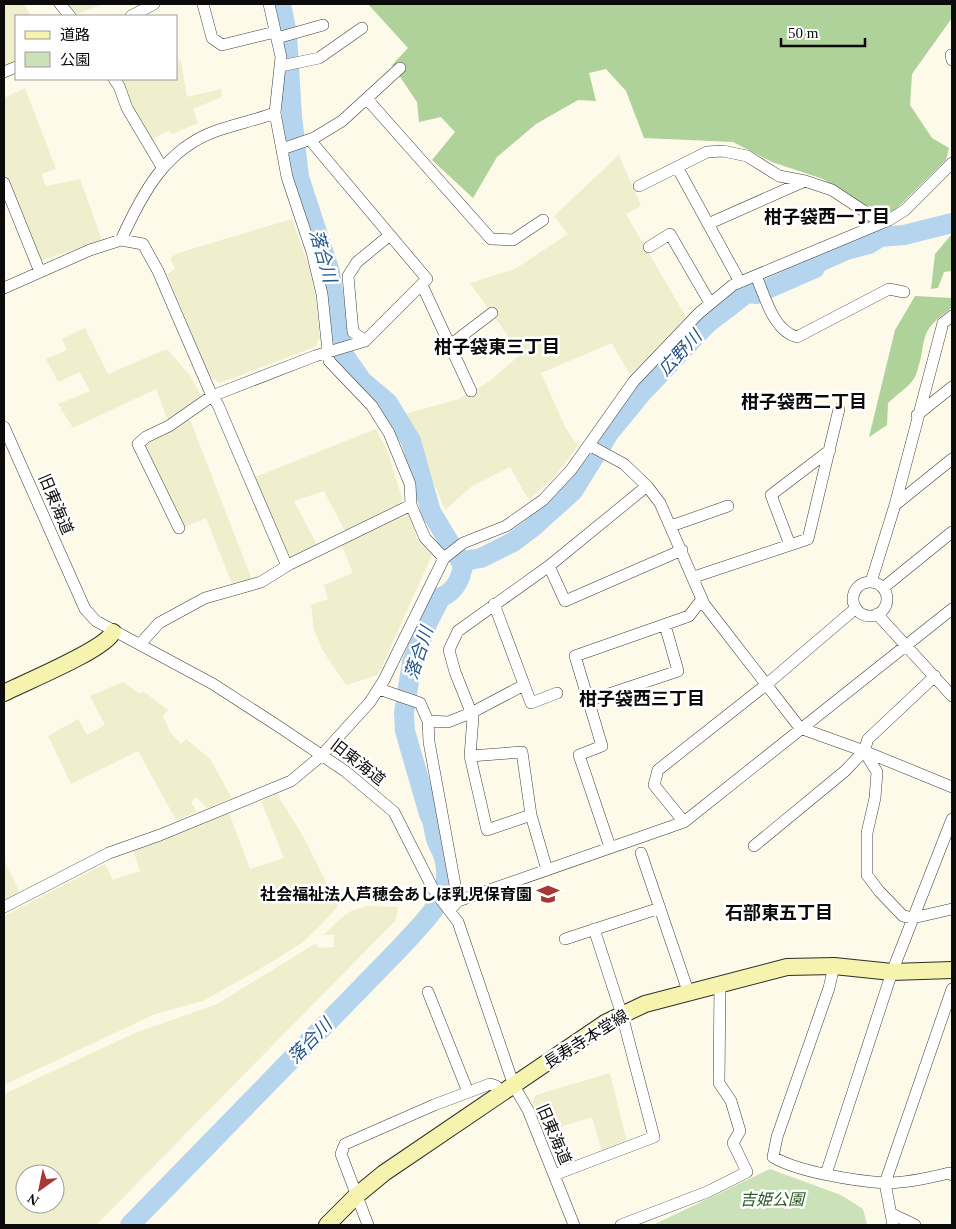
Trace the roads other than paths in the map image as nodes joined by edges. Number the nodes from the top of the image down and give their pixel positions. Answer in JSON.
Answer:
{"nodes":[{"id":1,"x":60,"y":4,"type":"edge"},
{"id":2,"x":154,"y":4,"type":"edge"},
{"id":3,"x":203,"y":4,"type":"edge"},
{"id":4,"x":269,"y":4,"type":"edge"},
{"id":5,"x":69,"y":15,"type":"edge"},
{"id":6,"x":133,"y":15,"type":"edge"},
{"id":7,"x":323,"y":25,"type":"dead end"},
{"id":8,"x":362,"y":28,"type":"dead end"},
{"id":9,"x":282,"y":35,"type":"junction"},
{"id":10,"x":287,"y":64,"type":"junction"},
{"id":11,"x":400,"y":68,"type":"dead end"},
{"id":12,"x":115,"y":80,"type":"edge"},
{"id":13,"x":367,"y":99,"type":"junction"},
{"id":14,"x":275,"y":113,"type":"junction"},
{"id":15,"x":310,"y":140,"type":"junction"},
{"id":16,"x":282,"y":149,"type":"junction"},
{"id":17,"x":952,"y":162,"type":"edge"},
{"id":18,"x":162,"y":167,"type":"junction"},
{"id":19,"x":677,"y":167,"type":"junction"},
{"id":20,"x":805,"y":181,"type":"junction"},
{"id":21,"x":4,"y":183,"type":"edge"},
{"id":22,"x":639,"y":186,"type":"dead end"},
{"id":23,"x":543,"y":220,"type":"dead end"},
{"id":24,"x":882,"y":223,"type":"junction"},
{"id":25,"x":708,"y":224,"type":"junction"},
{"id":26,"x":390,"y":235,"type":"junction"},
{"id":27,"x":121,"y":240,"type":"junction"},
{"id":28,"x":650,"y":247,"type":"dead end"},
{"id":29,"x":40,"y":272,"type":"junction"},
{"id":30,"x":756,"y":276,"type":"junction"},
{"id":31,"x":740,"y":282,"type":"junction"},
{"id":32,"x":422,"y":285,"type":"junction"},
{"id":33,"x":4,"y":288,"type":"edge"},
{"id":34,"x":904,"y":292,"type":"dead end"},
{"id":35,"x":710,"y":303,"type":"junction"},
{"id":36,"x":492,"y":313,"type":"dead end"},
{"id":37,"x":952,"y":316,"type":"edge"},
{"id":38,"x":365,"y":341,"type":"junction"},
{"id":39,"x":450,"y":344,"type":"junction"},
{"id":40,"x":328,"y":353,"type":"junction"},
{"id":41,"x":952,"y":387,"type":"edge"},
{"id":42,"x":471,"y":391,"type":"dead end"},
{"id":43,"x":212,"y":396,"type":"junction"},
{"id":44,"x":838,"y":408,"type":"dead end"},
{"id":45,"x":918,"y":415,"type":"junction"},
{"id":46,"x":4,"y":427,"type":"edge"},
{"id":47,"x":589,"y":445,"type":"junction"},
{"id":48,"x":830,"y":450,"type":"junction"},
{"id":49,"x":952,"y":459,"type":"edge"},
{"id":50,"x":647,"y":486,"type":"junction"},
{"id":51,"x":411,"y":505,"type":"junction"},
{"id":52,"x":895,"y":505,"type":"junction"},
{"id":53,"x":728,"y":506,"type":"dead end"},
{"id":54,"x":671,"y":526,"type":"junction"},
{"id":55,"x":179,"y":528,"type":"dead end"},
{"id":56,"x":952,"y":532,"type":"edge"},
{"id":57,"x":790,"y":545,"type":"junction"},
{"id":58,"x":682,"y":550,"type":"junction"},
{"id":59,"x":444,"y":558,"type":"junction"},
{"id":60,"x":287,"y":566,"type":"junction"},
{"id":61,"x":549,"y":566,"type":"junction"},
{"id":62,"x":694,"y":577,"type":"junction"},
{"id":63,"x":871,"y":582,"type":"junction"},
{"id":64,"x":883,"y":588,"type":"junction"},
{"id":65,"x":702,"y":599,"type":"junction"},
{"id":66,"x":494,"y":604,"type":"junction"},
{"id":67,"x":856,"y":608,"type":"junction"},
{"id":68,"x":952,"y":608,"type":"edge"},
{"id":69,"x":876,"y":614,"type":"junction"},
{"id":70,"x":665,"y":625,"type":"junction"},
{"id":71,"x":113,"y":632,"type":"junction"},
{"id":72,"x":141,"y":643,"type":"junction"},
{"id":73,"x":906,"y":645,"type":"junction"},
{"id":74,"x":934,"y":676,"type":"junction"},
{"id":75,"x":767,"y":684,"type":"junction"},
{"id":76,"x":524,"y":685,"type":"junction"},
{"id":77,"x":379,"y":689,"type":"junction"},
{"id":78,"x":4,"y":693,"type":"edge"},
{"id":79,"x":558,"y":693,"type":"dead end"},
{"id":80,"x":952,"y":696,"type":"edge"},
{"id":81,"x":588,"y":701,"type":"junction"},
{"id":82,"x":471,"y":713,"type":"junction"},
{"id":83,"x":428,"y":721,"type":"junction"},
{"id":84,"x":800,"y":728,"type":"junction"},
{"id":85,"x":864,"y":751,"type":"junction"},
{"id":86,"x":321,"y":756,"type":"junction"},
{"id":87,"x":470,"y":756,"type":"junction"},
{"id":88,"x":952,"y":787,"type":"edge"},
{"id":89,"x":531,"y":815,"type":"junction"},
{"id":90,"x":952,"y":818,"type":"edge"},
{"id":91,"x":684,"y":822,"type":"junction"},
{"id":92,"x":947,"y":845,"type":"edge"},
{"id":93,"x":754,"y":846,"type":"dead end"},
{"id":94,"x":610,"y":847,"type":"junction"},
{"id":95,"x":641,"y":853,"type":"dead end"},
{"id":96,"x":547,"y":870,"type":"junction"},
{"id":97,"x":458,"y":901,"type":"junction"},
{"id":98,"x":4,"y":907,"type":"edge"},
{"id":99,"x":448,"y":907,"type":"junction"},
{"id":100,"x":660,"y":908,"type":"junction"},
{"id":101,"x":952,"y":909,"type":"edge"},
{"id":102,"x":913,"y":918,"type":"junction"},
{"id":103,"x":594,"y":930,"type":"junction"},
{"id":104,"x":565,"y":939,"type":"dead end"},
{"id":105,"x":834,"y":966,"type":"junction"},
{"id":106,"x":952,"y":970,"type":"edge"},
{"id":107,"x":892,"y":972,"type":"junction"},
{"id":108,"x":720,"y":983,"type":"junction"},
{"id":109,"x":952,"y":989,"type":"edge"},
{"id":110,"x":688,"y":991,"type":"junction"},
{"id":111,"x":428,"y":992,"type":"dead end"},
{"id":112,"x":622,"y":1015,"type":"junction"},
{"id":113,"x":508,"y":1090,"type":"junction"},
{"id":114,"x":468,"y":1092,"type":"junction"},
{"id":115,"x":951,"y":1171,"type":"edge"},
{"id":116,"x":826,"y":1174,"type":"junction"},
{"id":117,"x":554,"y":1175,"type":"junction"},
{"id":118,"x":885,"y":1183,"type":"junction"},
{"id":119,"x":356,"y":1196,"type":"junction"},
{"id":120,"x":893,"y":1220,"type":"edge"},
{"id":121,"x":327,"y":1225,"type":"edge"},
{"id":122,"x":368,"y":1225,"type":"edge"},
{"id":123,"x":574,"y":1225,"type":"edge"},
{"id":124,"x":621,"y":1225,"type":"edge"},
{"id":125,"x":914,"y":1225,"type":"edge"}],
"edges":[{"from":1,"to":5,"type":"street"},
{"from":2,"to":6,"type":"street"},
{"from":3,"to":9,"type":"street"},
{"from":4,"to":9,"type":"street"},
{"from":7,"to":9,"type":"street"},
{"from":8,"to":10,"type":"street"},
{"from":9,"to":10,"type":"street"},
{"from":10,"to":14,"type":"street"},
{"from":11,"to":13,"type":"street"},
{"from":12,"to":18,"type":"street"},
{"from":13,"to":15,"type":"street"},
{"from":13,"to":23,"type":"street"},
{"from":14,"to":16,"type":"street"},
{"from":14,"to":18,"type":"street"},
{"from":15,"to":16,"type":"street"},
{"from":15,"to":26,"type":"street"},
{"from":16,"to":40,"type":"street"},
{"from":17,"to":24,"type":"street"},
{"from":18,"to":27,"type":"street"},
{"from":19,"to":20,"type":"street"},
{"from":19,"to":22,"type":"street"},
{"from":19,"to":25,"type":"street"},
{"from":20,"to":24,"type":"street"},
{"from":20,"to":25,"type":"street"},
{"from":21,"to":29,"type":"street"},
{"from":24,"to":30,"type":"street"},
{"from":25,"to":31,"type":"street"},
{"from":26,"to":32,"type":"street"},
{"from":26,"to":38,"type":"street"},
{"from":27,"to":29,"type":"street"},
{"from":27,"to":43,"type":"street"},
{"from":28,"to":35,"type":"street"},
{"from":29,"to":33,"type":"street"},
{"from":30,"to":31,"type":"street"},
{"from":30,"to":34,"type":"street"},
{"from":31,"to":35,"type":"street"},
{"from":32,"to":38,"type":"street"},
{"from":32,"to":39,"type":"street"},
{"from":35,"to":47,"type":"street"},
{"from":36,"to":39,"type":"street"},
{"from":37,"to":45,"type":"street"},
{"from":38,"to":40,"type":"street"},
{"from":39,"to":42,"type":"street"},
{"from":40,"to":43,"type":"street"},
{"from":40,"to":51,"type":"street"},
{"from":41,"to":45,"type":"street"},
{"from":43,"to":55,"type":"street"},
{"from":43,"to":60,"type":"street"},
{"from":44,"to":48,"type":"street"},
{"from":45,"to":52,"type":"street"},
{"from":46,"to":71,"type":"street","name":"旧東海道"},
{"from":47,"to":50,"type":"street"},
{"from":47,"to":59,"type":"street"},
{"from":48,"to":57,"type":"street"},
{"from":48,"to":57,"type":"street"},
{"from":49,"to":52,"type":"street"},
{"from":50,"to":54,"type":"street"},
{"from":50,"to":61,"type":"street"},
{"from":51,"to":59,"type":"street"},
{"from":51,"to":60,"type":"street"},
{"from":52,"to":63,"type":"street"},
{"from":53,"to":54,"type":"street"},
{"from":54,"to":58,"type":"street"},
{"from":56,"to":64,"type":"street"},
{"from":57,"to":62,"type":"street"},
{"from":58,"to":61,"type":"street"},
{"from":58,"to":62,"type":"street"},
{"from":59,"to":77,"type":"street"},
{"from":60,"to":72,"type":"street"},
{"from":61,"to":66,"type":"street"},
{"from":62,"to":65,"type":"street"},
{"from":63,"to":64,"type":"street"},
{"from":63,"to":67,"type":"street"},
{"from":64,"to":69,"type":"street"},
{"from":65,"to":70,"type":"street"},
{"from":65,"to":75,"type":"street"},
{"from":66,"to":76,"type":"street"},
{"from":66,"to":82,"type":"street"},
{"from":67,"to":69,"type":"street"},
{"from":67,"to":75,"type":"street"},
{"from":68,"to":73,"type":"street"},
{"from":69,"to":73,"type":"street"},
{"from":70,"to":81,"type":"street"},
{"from":70,"to":81,"type":"street"},
{"from":71,"to":72,"type":"street","name":"旧東海道"},
{"from":71,"to":78,"type":"main road"},
{"from":72,"to":86,"type":"street","name":"旧東海道"},
{"from":73,"to":74,"type":"street"},
{"from":73,"to":84,"type":"street"},
{"from":74,"to":80,"type":"street"},
{"from":74,"to":85,"type":"street"},
{"from":75,"to":84,"type":"street"},
{"from":75,"to":91,"type":"street"},
{"from":76,"to":79,"type":"street"},
{"from":76,"to":82,"type":"street"},
{"from":77,"to":83,"type":"street"},
{"from":77,"to":86,"type":"street"},
{"from":81,"to":94,"type":"street"},
{"from":82,"to":83,"type":"street"},
{"from":82,"to":87,"type":"street"},
{"from":83,"to":97,"type":"street"},
{"from":84,"to":85,"type":"street"},
{"from":84,"to":91,"type":"street"},
{"from":85,"to":88,"type":"street"},
{"from":85,"to":93,"type":"street"},
{"from":85,"to":102,"type":"street"},
{"from":86,"to":98,"type":"street"},
{"from":86,"to":99,"type":"street","name":"旧東海道"},
{"from":87,"to":89,"type":"street"},
{"from":87,"to":89,"type":"street"},
{"from":89,"to":96,"type":"street"},
{"from":90,"to":92,"type":"street"},
{"from":91,"to":94,"type":"street"},
{"from":92,"to":102,"type":"street"},
{"from":94,"to":96,"type":"street"},
{"from":95,"to":100,"type":"street"},
{"from":96,"to":97,"type":"street"},
{"from":97,"to":99,"type":"street"},
{"from":99,"to":113,"type":"street","name":"旧東海道"},
{"from":100,"to":103,"type":"street"},
{"from":100,"to":110,"type":"street"},
{"from":101,"to":102,"type":"street"},
{"from":102,"to":107,"type":"street"},
{"from":103,"to":104,"type":"street"},
{"from":103,"to":112,"type":"street"},
{"from":105,"to":107,"type":"main road","name":"長寿寺本堂線"},
{"from":105,"to":108,"type":"main road","name":"長寿寺本堂線"},
{"from":105,"to":116,"type":"street"},
{"from":106,"to":107,"type":"main road","name":"長寿寺本堂線"},
{"from":107,"to":116,"type":"street"},
{"from":108,"to":110,"type":"main road","name":"長寿寺本堂線"},
{"from":108,"to":124,"type":"street"},
{"from":109,"to":118,"type":"street"},
{"from":110,"to":112,"type":"main road","name":"長寿寺本堂線"},
{"from":111,"to":114,"type":"street"},
{"from":112,"to":113,"type":"main road","name":"長寿寺本堂線"},
{"from":112,"to":117,"type":"street"},
{"from":113,"to":114,"type":"street"},
{"from":113,"to":117,"type":"street","name":"旧東海道"},
{"from":113,"to":119,"type":"main road","name":"長寿寺本堂線"},
{"from":114,"to":119,"type":"street"},
{"from":115,"to":118,"type":"street"},
{"from":116,"to":118,"type":"street"},
{"from":117,"to":123,"type":"street","name":"旧東海道"},
{"from":118,"to":120,"type":"street"},
{"from":119,"to":121,"type":"main road","name":"長寿寺本堂線"},
{"from":119,"to":122,"type":"street"},
{"from":120,"to":125,"type":"street"}]}
